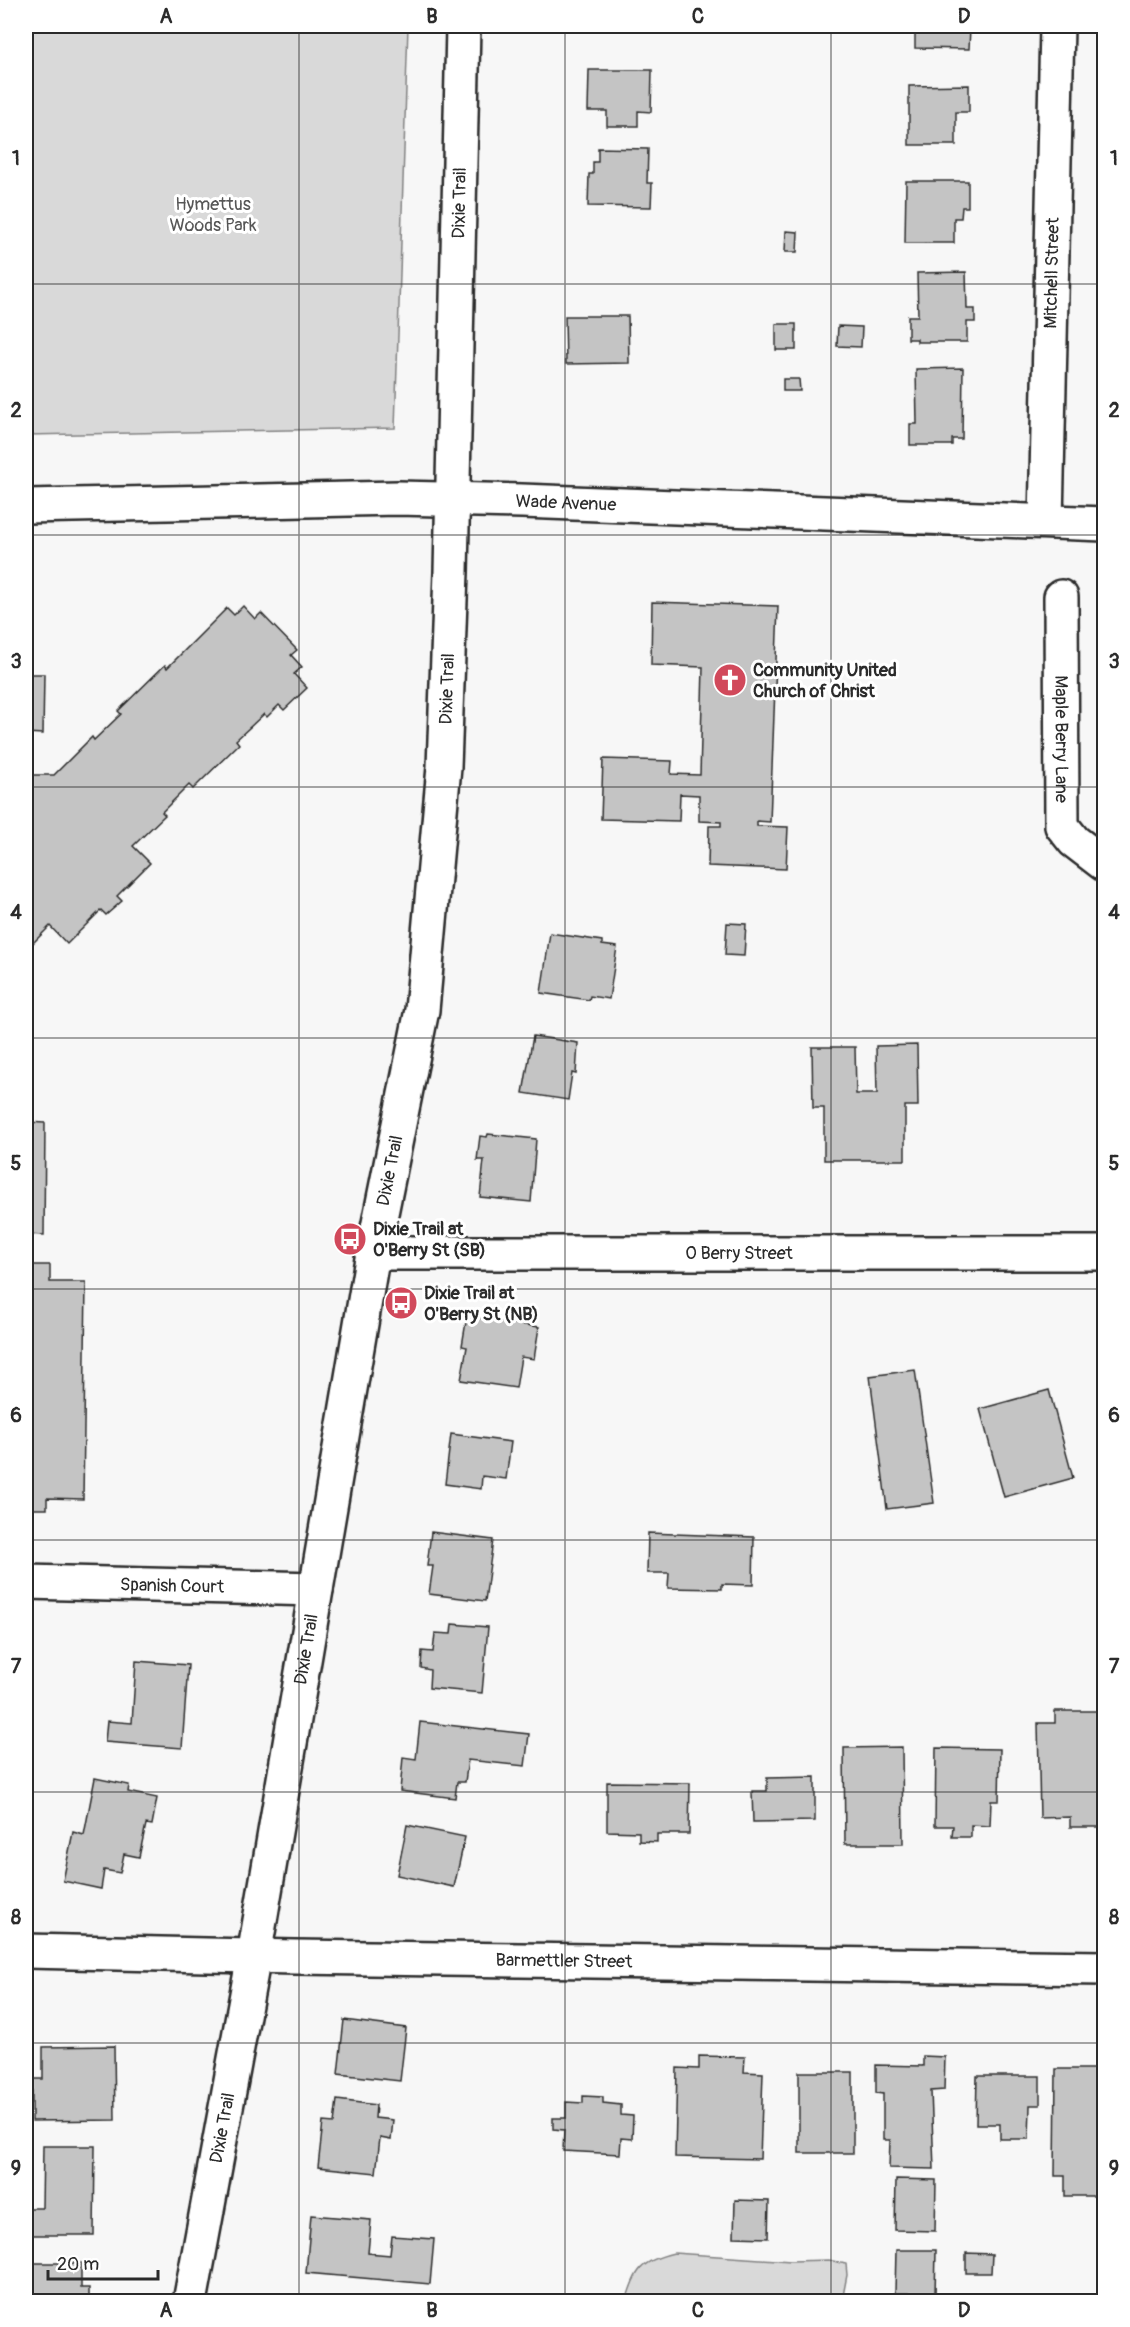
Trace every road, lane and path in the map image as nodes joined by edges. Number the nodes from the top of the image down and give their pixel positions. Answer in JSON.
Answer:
{"nodes":[{"id":1,"x":463,"y":26,"type":"edge"},
{"id":2,"x":1057,"y":26,"type":"edge"},
{"id":3,"x":451,"y":500,"type":"junction"},
{"id":4,"x":26,"y":506,"type":"edge"},
{"id":5,"x":1046,"y":521,"type":"junction"},
{"id":6,"x":1104,"y":524,"type":"edge"},
{"id":7,"x":1061,"y":597,"type":"dead end"},
{"id":8,"x":1104,"y":864,"type":"edge"},
{"id":9,"x":374,"y":1253,"type":"junction"},
{"id":10,"x":1104,"y":1253,"type":"edge"},
{"id":11,"x":26,"y":1582,"type":"edge"},
{"id":12,"x":316,"y":1588,"type":"junction"},
{"id":13,"x":26,"y":1951,"type":"edge"},
{"id":14,"x":254,"y":1956,"type":"junction"},
{"id":15,"x":1104,"y":1968,"type":"edge"},
{"id":16,"x":189,"y":2301,"type":"edge"}],
"edges":[{"from":1,"to":3,"type":"main road","name":"Dixie Trail"},
{"from":2,"to":5,"type":"main road","name":"Mitchell Street"},
{"from":3,"to":4,"type":"main road","name":"Wade Avenue"},
{"from":3,"to":5,"type":"main road","name":"Wade Avenue"},
{"from":3,"to":9,"type":"main road","name":"Dixie Trail"},
{"from":5,"to":6,"type":"main road","name":"Wade Avenue"},
{"from":7,"to":8,"type":"main road","name":"Maple Berry Lane"},
{"from":9,"to":10,"type":"main road","name":"O Berry Street"},
{"from":9,"to":12,"type":"main road","name":"Dixie Trail"},
{"from":11,"to":12,"type":"main road","name":"Spanish Court"},
{"from":12,"to":14,"type":"main road","name":"Dixie Trail"},
{"from":13,"to":14,"type":"main road","name":"Barmettler Street"},
{"from":14,"to":15,"type":"main road","name":"Barmettler Street"},
{"from":14,"to":16,"type":"main road","name":"Dixie Trail"}]}
